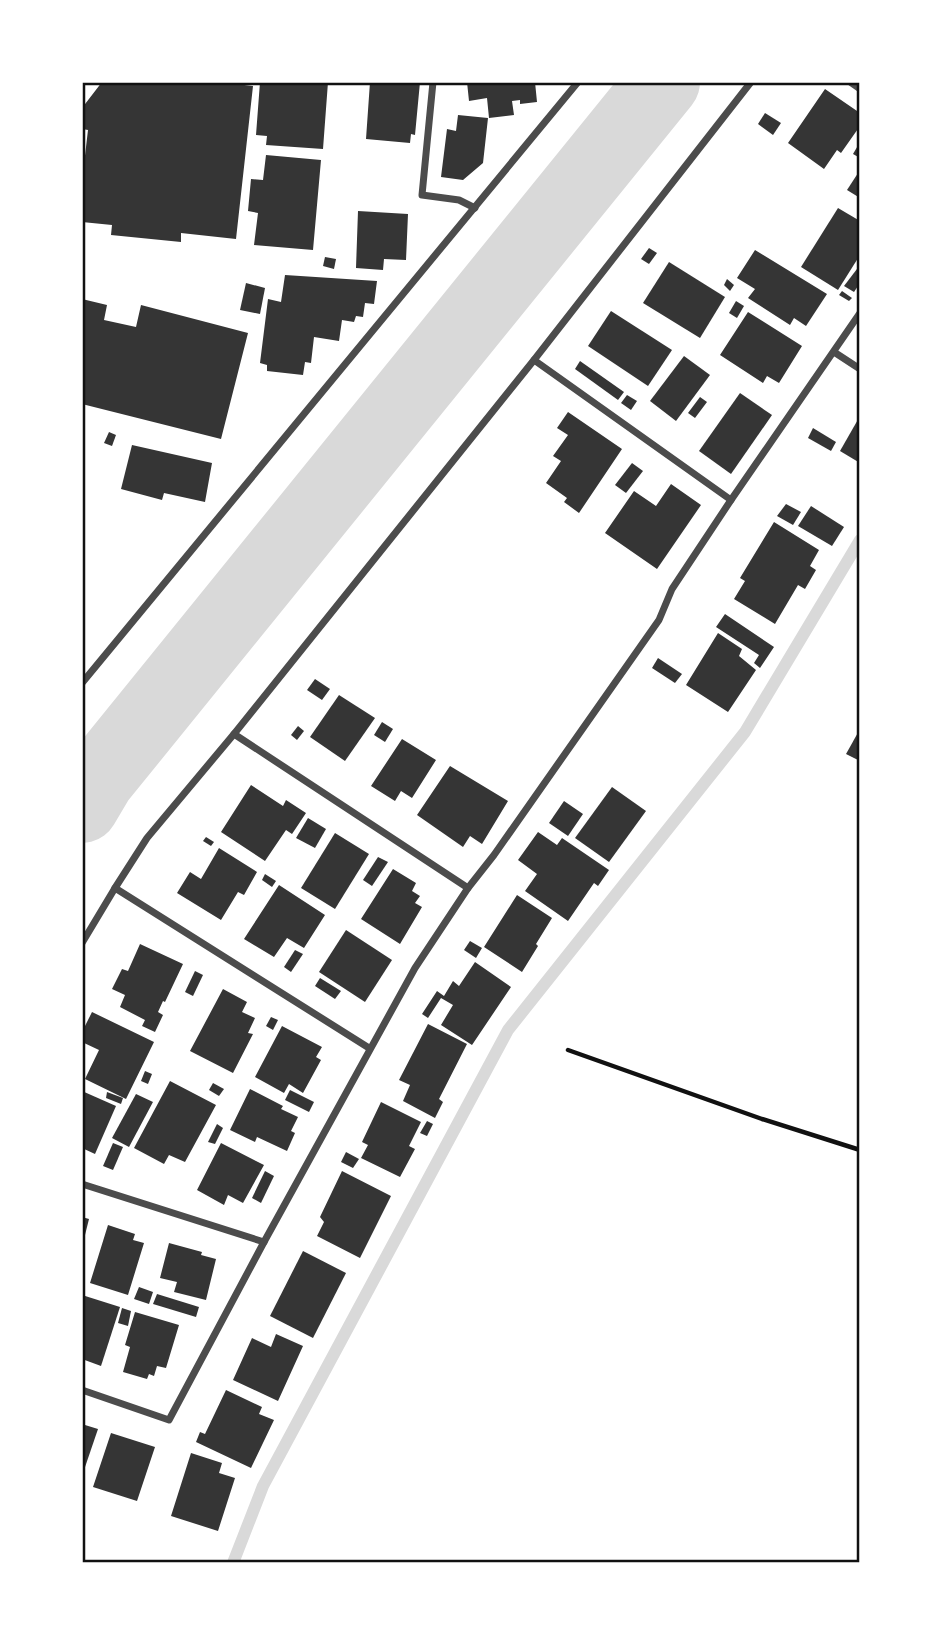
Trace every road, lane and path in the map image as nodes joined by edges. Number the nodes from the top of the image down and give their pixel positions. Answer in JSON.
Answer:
{"nodes":[{"id":1,"x":433,"y":82,"type":"edge"},
{"id":2,"x":578,"y":82,"type":"edge"},
{"id":3,"x":751,"y":82,"type":"edge"},
{"id":4,"x":849,"y":82,"type":"edge"},
{"id":5,"x":860,"y":89,"type":"edge"},
{"id":6,"x":475,"y":208,"type":"junction"},
{"id":7,"x":860,"y":313,"type":"edge"},
{"id":8,"x":834,"y":352,"type":"junction"},
{"id":9,"x":534,"y":360,"type":"junction"},
{"id":10,"x":860,"y":369,"type":"edge"},
{"id":11,"x":731,"y":500,"type":"junction"},
{"id":12,"x":82,"y":683,"type":"edge"},
{"id":13,"x":234,"y":734,"type":"junction"},
{"id":14,"x":115,"y":888,"type":"junction"},
{"id":15,"x":468,"y":888,"type":"junction"},
{"id":16,"x":82,"y":943,"type":"edge"},
{"id":17,"x":369,"y":1048,"type":"junction"},
{"id":18,"x":568,"y":1050,"type":"dead end"},
{"id":19,"x":860,"y":1150,"type":"edge"},
{"id":20,"x":82,"y":1184,"type":"edge"},
{"id":21,"x":264,"y":1242,"type":"junction"},
{"id":22,"x":82,"y":1390,"type":"edge"}],
"edges":[{"from":1,"to":6,"type":"street"},
{"from":2,"to":6,"type":"street"},
{"from":3,"to":9,"type":"street"},
{"from":4,"to":5,"type":"street"},
{"from":6,"to":12,"type":"street"},
{"from":7,"to":8,"type":"street"},
{"from":8,"to":10,"type":"street"},
{"from":8,"to":11,"type":"street"},
{"from":9,"to":11,"type":"street"},
{"from":9,"to":13,"type":"street"},
{"from":11,"to":15,"type":"street"},
{"from":13,"to":14,"type":"street"},
{"from":13,"to":15,"type":"street"},
{"from":14,"to":16,"type":"street"},
{"from":14,"to":17,"type":"street"},
{"from":15,"to":17,"type":"street"},
{"from":17,"to":21,"type":"street"},
{"from":18,"to":19,"type":"path"},
{"from":20,"to":21,"type":"street"},
{"from":21,"to":22,"type":"street"}]}
